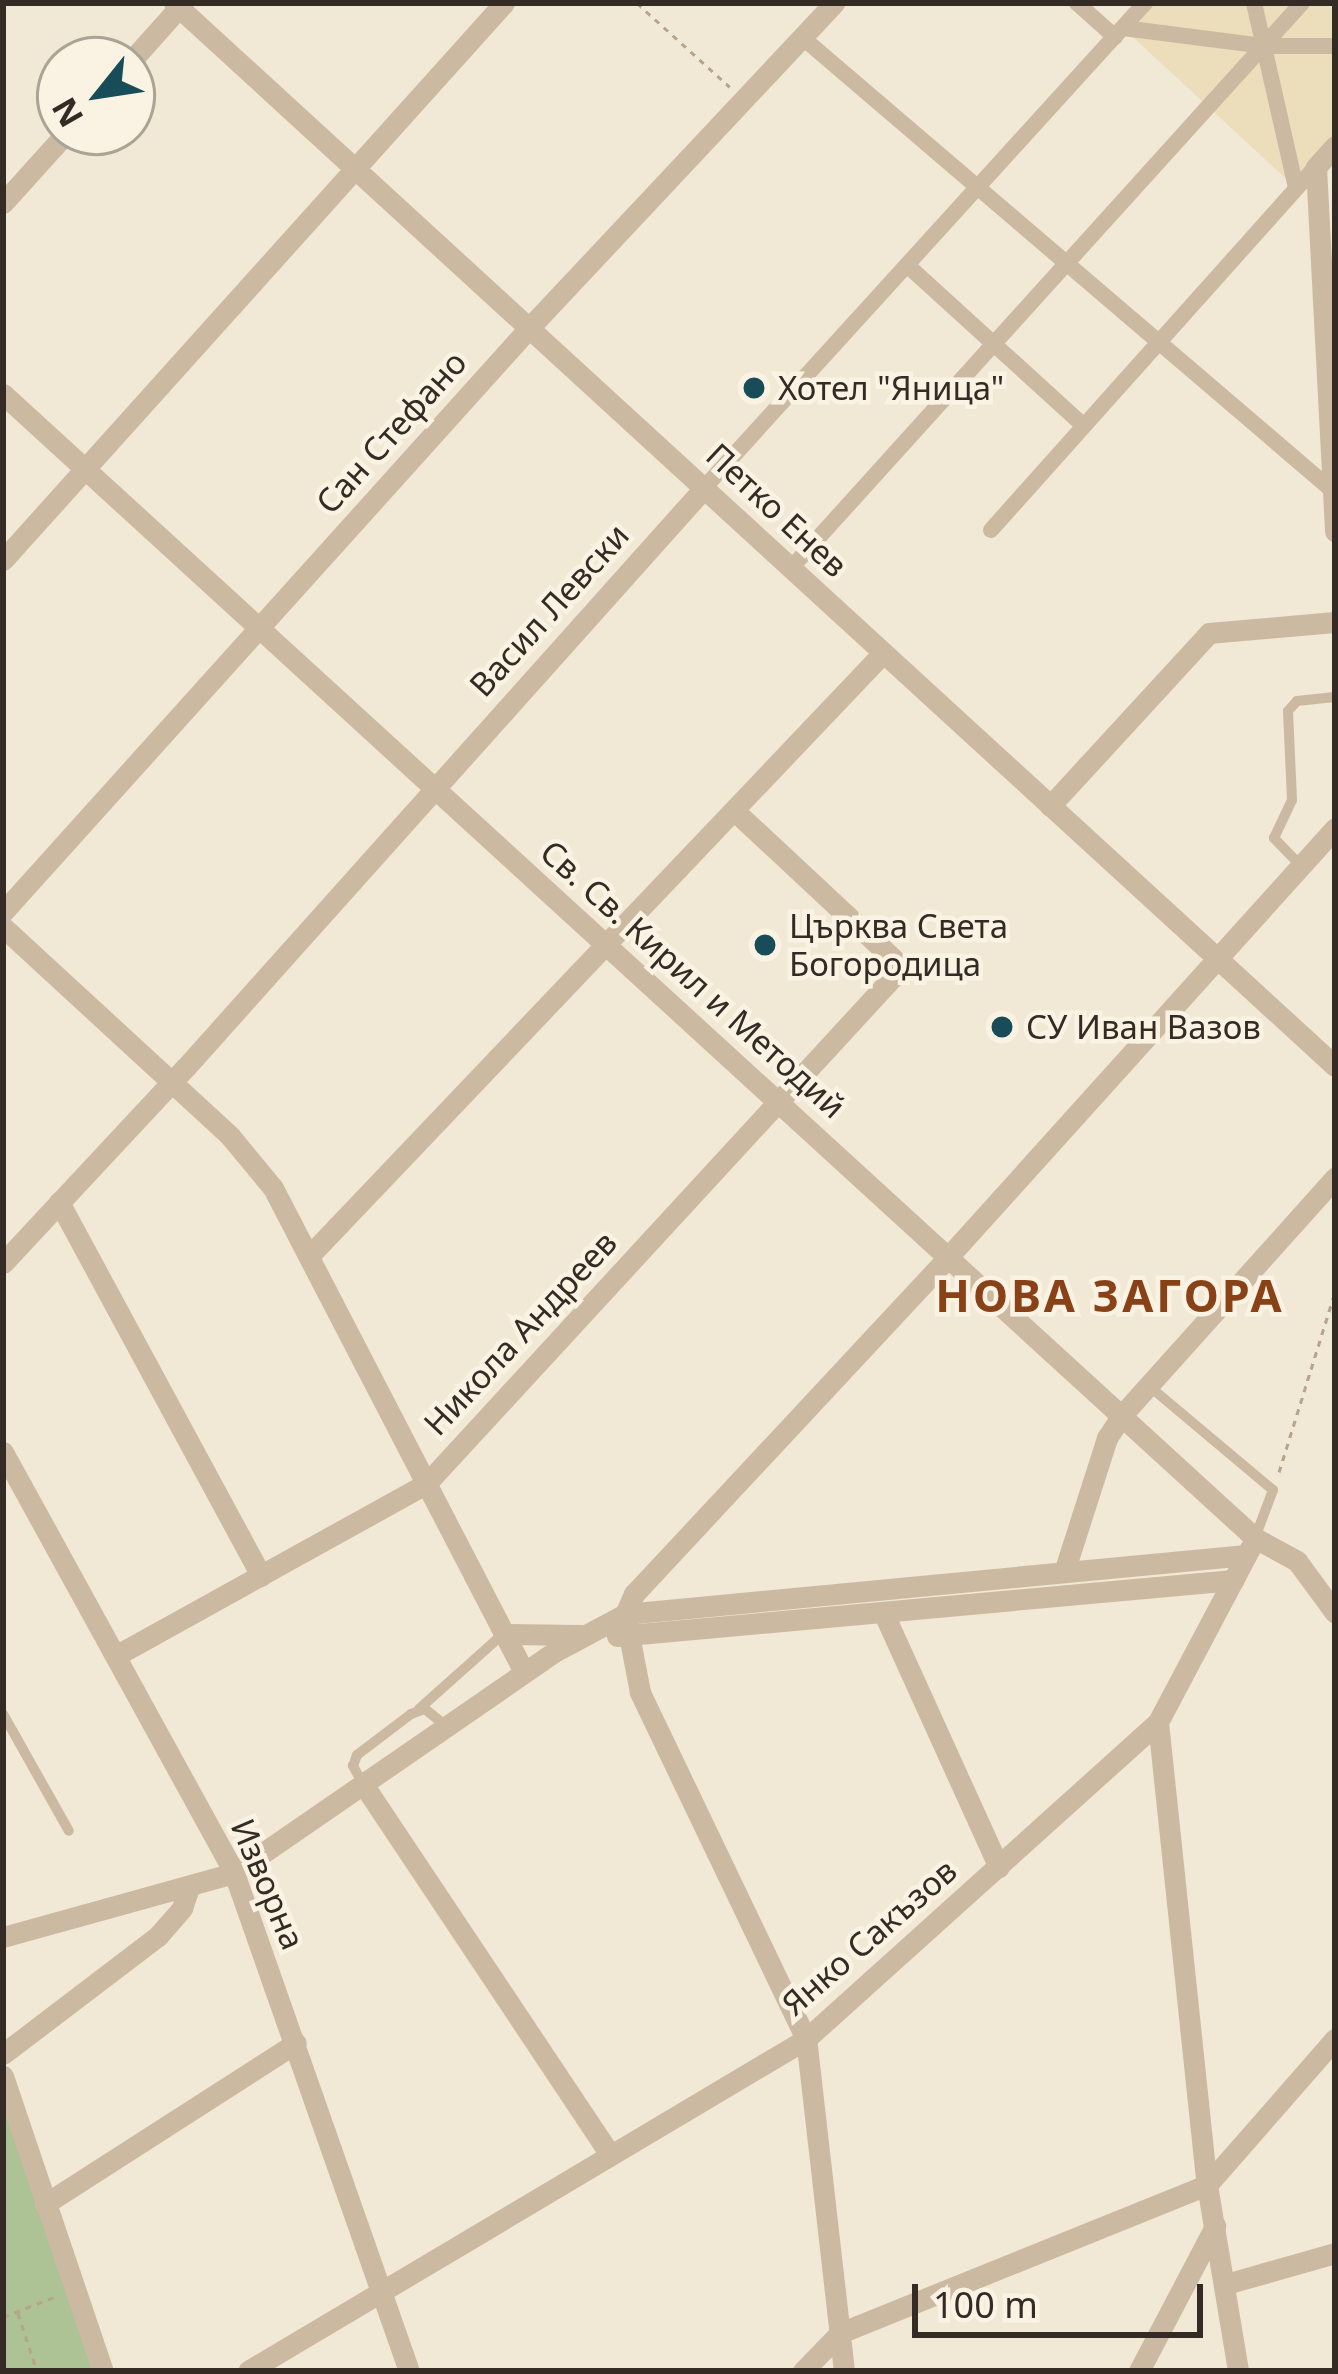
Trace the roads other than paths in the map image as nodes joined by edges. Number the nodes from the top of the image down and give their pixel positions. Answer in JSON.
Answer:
{"nodes":[{"id":1,"x":504,"y":3,"type":"edge"},
{"id":2,"x":834,"y":3,"type":"edge"},
{"id":3,"x":1077,"y":3,"type":"edge"},
{"id":4,"x":1254,"y":3,"type":"edge"},
{"id":5,"x":1302,"y":3,"type":"edge"},
{"id":6,"x":1142,"y":4,"type":"edge"},
{"id":7,"x":179,"y":5,"type":"edge"},
{"id":8,"x":1119,"y":33,"type":"junction"},
{"id":9,"x":153,"y":36,"type":"edge"},
{"id":10,"x":803,"y":38,"type":"junction"},
{"id":11,"x":1263,"y":46,"type":"junction"},
{"id":12,"x":1335,"y":46,"type":"edge"},
{"id":13,"x":1335,"y":146,"type":"edge"},
{"id":14,"x":45,"y":156,"type":"edge"},
{"id":15,"x":1316,"y":167,"type":"junction"},
{"id":16,"x":356,"y":168,"type":"junction"},
{"id":17,"x":976,"y":188,"type":"junction"},
{"id":18,"x":1296,"y":188,"type":"junction"},
{"id":19,"x":3,"y":203,"type":"edge"},
{"id":20,"x":907,"y":265,"type":"junction"},
{"id":21,"x":1065,"y":265,"type":"junction"},
{"id":22,"x":529,"y":328,"type":"junction"},
{"id":23,"x":993,"y":344,"type":"junction"},
{"id":24,"x":1156,"y":344,"type":"junction"},
{"id":25,"x":3,"y":394,"type":"edge"},
{"id":26,"x":1084,"y":426,"type":"junction"},
{"id":27,"x":86,"y":470,"type":"junction"},
{"id":28,"x":704,"y":488,"type":"junction"},
{"id":29,"x":1334,"y":490,"type":"edge"},
{"id":30,"x":991,"y":530,"type":"dead end"},
{"id":31,"x":1335,"y":532,"type":"edge"},
{"id":32,"x":3,"y":560,"type":"edge"},
{"id":33,"x":790,"y":568,"type":"junction"},
{"id":34,"x":1335,"y":622,"type":"edge"},
{"id":35,"x":259,"y":628,"type":"junction"},
{"id":36,"x":883,"y":652,"type":"junction"},
{"id":37,"x":1335,"y":697,"type":"edge"},
{"id":38,"x":433,"y":786,"type":"junction"},
{"id":39,"x":1051,"y":806,"type":"junction"},
{"id":40,"x":735,"y":811,"type":"junction"},
{"id":41,"x":1335,"y":828,"type":"edge"},
{"id":42,"x":1301,"y":866,"type":"junction"},
{"id":43,"x":3,"y":912,"type":"edge"},
{"id":44,"x":3,"y":927,"type":"edge"},
{"id":45,"x":606,"y":945,"type":"junction"},
{"id":46,"x":1217,"y":958,"type":"junction"},
{"id":47,"x":1330,"y":1052,"type":"edge"},
{"id":48,"x":172,"y":1082,"type":"junction"},
{"id":49,"x":778,"y":1101,"type":"junction"},
{"id":50,"x":1335,"y":1178,"type":"edge"},
{"id":51,"x":59,"y":1202,"type":"junction"},
{"id":52,"x":310,"y":1255,"type":"junction"},
{"id":53,"x":949,"y":1256,"type":"junction"},
{"id":54,"x":3,"y":1263,"type":"edge"},
{"id":55,"x":1148,"y":1385,"type":"junction"},
{"id":56,"x":1122,"y":1415,"type":"junction"},
{"id":57,"x":3,"y":1452,"type":"edge"},
{"id":58,"x":426,"y":1484,"type":"junction"},
{"id":59,"x":1251,"y":1546,"type":"junction"},
{"id":60,"x":1064,"y":1572,"type":"junction"},
{"id":61,"x":261,"y":1576,"type":"junction"},
{"id":62,"x":1233,"y":1580,"type":"junction"},
{"id":63,"x":1333,"y":1605,"type":"edge"},
{"id":64,"x":625,"y":1614,"type":"junction"},
{"id":65,"x":884,"y":1614,"type":"junction"},
{"id":66,"x":503,"y":1634,"type":"junction"},
{"id":67,"x":593,"y":1634,"type":"junction"},
{"id":68,"x":626,"y":1637,"type":"junction"},
{"id":69,"x":117,"y":1655,"type":"junction"},
{"id":70,"x":524,"y":1672,"type":"junction"},
{"id":71,"x":419,"y":1709,"type":"junction"},
{"id":72,"x":3,"y":1714,"type":"edge"},
{"id":73,"x":1158,"y":1722,"type":"junction"},
{"id":74,"x":446,"y":1726,"type":"junction"},
{"id":75,"x":363,"y":1784,"type":"junction"},
{"id":76,"x":69,"y":1831,"type":"dead end"},
{"id":77,"x":999,"y":1867,"type":"junction"},
{"id":78,"x":234,"y":1873,"type":"junction"},
{"id":79,"x":189,"y":1888,"type":"junction"},
{"id":80,"x":3,"y":1937,"type":"edge"},
{"id":81,"x":806,"y":2039,"type":"junction"},
{"id":82,"x":1335,"y":2039,"type":"edge"},
{"id":83,"x":296,"y":2043,"type":"junction"},
{"id":84,"x":3,"y":2054,"type":"edge"},
{"id":85,"x":3,"y":2076,"type":"edge"},
{"id":86,"x":609,"y":2153,"type":"junction"},
{"id":87,"x":1208,"y":2185,"type":"junction"},
{"id":88,"x":45,"y":2204,"type":"junction"},
{"id":89,"x":1215,"y":2226,"type":"junction"},
{"id":90,"x":1335,"y":2253,"type":"edge"},
{"id":91,"x":1226,"y":2284,"type":"junction"},
{"id":92,"x":381,"y":2295,"type":"junction"},
{"id":93,"x":840,"y":2332,"type":"junction"},
{"id":94,"x":104,"y":2371,"type":"edge"},
{"id":95,"x":248,"y":2371,"type":"edge"},
{"id":96,"x":410,"y":2371,"type":"edge"},
{"id":97,"x":803,"y":2371,"type":"edge"},
{"id":98,"x":844,"y":2371,"type":"edge"},
{"id":99,"x":1139,"y":2371,"type":"edge"},
{"id":100,"x":1238,"y":2371,"type":"edge"}],
"edges":[{"from":1,"to":16,"type":"street"},
{"from":2,"to":10,"type":"street","name":"Сан Стефано"},
{"from":3,"to":8,"type":"street"},
{"from":4,"to":11,"type":"street"},
{"from":5,"to":11,"type":"street"},
{"from":6,"to":8,"type":"street","name":"Васил Левски"},
{"from":7,"to":9,"type":"street"},
{"from":7,"to":16,"type":"street","name":"Петко Енев"},
{"from":8,"to":11,"type":"street"},
{"from":8,"to":17,"type":"street","name":"Васил Левски"},
{"from":10,"to":17,"type":"street"},
{"from":10,"to":22,"type":"street","name":"Сан Стефано"},
{"from":11,"to":12,"type":"street"},
{"from":11,"to":18,"type":"street"},
{"from":11,"to":21,"type":"street"},
{"from":13,"to":15,"type":"street"},
{"from":14,"to":19,"type":"street"},
{"from":15,"to":18,"type":"street"},
{"from":15,"to":29,"type":"street"},
{"from":16,"to":22,"type":"street","name":"Петко Енев"},
{"from":16,"to":27,"type":"street"},
{"from":17,"to":20,"type":"street","name":"Васил Левски"},
{"from":17,"to":21,"type":"street"},
{"from":18,"to":24,"type":"street"},
{"from":20,"to":23,"type":"street"},
{"from":20,"to":28,"type":"street","name":"Васил Левски"},
{"from":21,"to":23,"type":"street"},
{"from":21,"to":24,"type":"street"},
{"from":22,"to":28,"type":"street","name":"Петко Енев"},
{"from":22,"to":35,"type":"street","name":"Сан Стефано"},
{"from":23,"to":26,"type":"street"},
{"from":23,"to":33,"type":"street"},
{"from":24,"to":26,"type":"street"},
{"from":24,"to":29,"type":"street"},
{"from":25,"to":27,"type":"street","name":"Св. Св. Кирил и Методий"},
{"from":26,"to":30,"type":"street"},
{"from":27,"to":32,"type":"street"},
{"from":27,"to":35,"type":"street","name":"Св. Св. Кирил и Методий"},
{"from":28,"to":33,"type":"street","name":"Петко Енев"},
{"from":28,"to":38,"type":"street","name":"Васил Левски"},
{"from":29,"to":31,"type":"street"},
{"from":33,"to":36,"type":"street","name":"Петко Енев"},
{"from":34,"to":39,"type":"street"},
{"from":35,"to":38,"type":"street","name":"Св. Св. Кирил и Методий"},
{"from":35,"to":43,"type":"street","name":"Сан Стефано"},
{"from":36,"to":39,"type":"street","name":"Петко Енев"},
{"from":36,"to":40,"type":"street"},
{"from":37,"to":42,"type":"lane"},
{"from":38,"to":45,"type":"street","name":"Св. Св. Кирил и Методий"},
{"from":38,"to":48,"type":"street","name":"Васил Левски"},
{"from":39,"to":46,"type":"street","name":"Петко Енев"},
{"from":40,"to":45,"type":"street"},
{"from":40,"to":49,"type":"street","name":"Никола Андреев"},
{"from":41,"to":42,"type":"street"},
{"from":42,"to":46,"type":"street"},
{"from":44,"to":48,"type":"street"},
{"from":45,"to":49,"type":"street","name":"Св. Св. Кирил и Методий"},
{"from":45,"to":52,"type":"street"},
{"from":46,"to":47,"type":"street","name":"Петко Енев"},
{"from":46,"to":53,"type":"street"},
{"from":48,"to":51,"type":"street","name":"Васил Левски"},
{"from":48,"to":52,"type":"street"},
{"from":49,"to":53,"type":"street","name":"Св. Св. Кирил и Методий"},
{"from":49,"to":58,"type":"street","name":"Никола Андреев"},
{"from":50,"to":55,"type":"street"},
{"from":51,"to":54,"type":"street","name":"Васил Левски"},
{"from":51,"to":61,"type":"street"},
{"from":52,"to":58,"type":"street"},
{"from":53,"to":56,"type":"street","name":"Св. Св. Кирил и Методий"},
{"from":53,"to":64,"type":"street"},
{"from":55,"to":56,"type":"street"},
{"from":55,"to":59,"type":"lane"},
{"from":56,"to":59,"type":"street","name":"Св. Св. Кирил и Методий"},
{"from":56,"to":60,"type":"street"},
{"from":57,"to":69,"type":"street","name":"Изворна"},
{"from":58,"to":61,"type":"street","name":"Никола Андреев"},
{"from":58,"to":66,"type":"street"},
{"from":59,"to":60,"type":"street"},
{"from":59,"to":62,"type":"street","name":"Янко Сакъзов"},
{"from":59,"to":63,"type":"street","name":"Св. Св. Кирил и Методий"},
{"from":60,"to":64,"type":"street"},
{"from":61,"to":69,"type":"street","name":"Никола Андреев"},
{"from":62,"to":65,"type":"street"},
{"from":62,"to":73,"type":"street","name":"Янко Сакъзов"},
{"from":64,"to":67,"type":"street"},
{"from":64,"to":68,"type":"street"},
{"from":65,"to":68,"type":"street"},
{"from":65,"to":77,"type":"street"},
{"from":66,"to":67,"type":"street"},
{"from":66,"to":70,"type":"street"},
{"from":66,"to":71,"type":"lane"},
{"from":67,"to":68,"type":"street"},
{"from":67,"to":70,"type":"street"},
{"from":68,"to":81,"type":"street"},
{"from":69,"to":78,"type":"street","name":"Изворна"},
{"from":70,"to":74,"type":"street"},
{"from":71,"to":74,"type":"lane"},
{"from":71,"to":75,"type":"lane"},
{"from":72,"to":76,"type":"lane"},
{"from":73,"to":77,"type":"street","name":"Янко Сакъзов"},
{"from":73,"to":87,"type":"street"},
{"from":74,"to":75,"type":"street"},
{"from":75,"to":78,"type":"street"},
{"from":75,"to":86,"type":"street"},
{"from":77,"to":81,"type":"street","name":"Янко Сакъзов"},
{"from":78,"to":79,"type":"street"},
{"from":78,"to":83,"type":"street","name":"Изворна"},
{"from":79,"to":80,"type":"street"},
{"from":79,"to":84,"type":"street"},
{"from":81,"to":86,"type":"street","name":"Янко Сакъзов"},
{"from":81,"to":93,"type":"street"},
{"from":82,"to":87,"type":"street"},
{"from":83,"to":88,"type":"street"},
{"from":83,"to":92,"type":"street","name":"Изворна"},
{"from":85,"to":88,"type":"street"},
{"from":86,"to":92,"type":"street","name":"Янко Сакъзов"},
{"from":87,"to":89,"type":"street"},
{"from":87,"to":93,"type":"street"},
{"from":88,"to":94,"type":"street"},
{"from":89,"to":91,"type":"street"},
{"from":89,"to":99,"type":"street"},
{"from":90,"to":91,"type":"street"},
{"from":91,"to":100,"type":"street"},
{"from":92,"to":95,"type":"street","name":"Янко Сакъзов"},
{"from":92,"to":96,"type":"street","name":"Изворна"},
{"from":93,"to":97,"type":"street"},
{"from":93,"to":98,"type":"street"}]}
